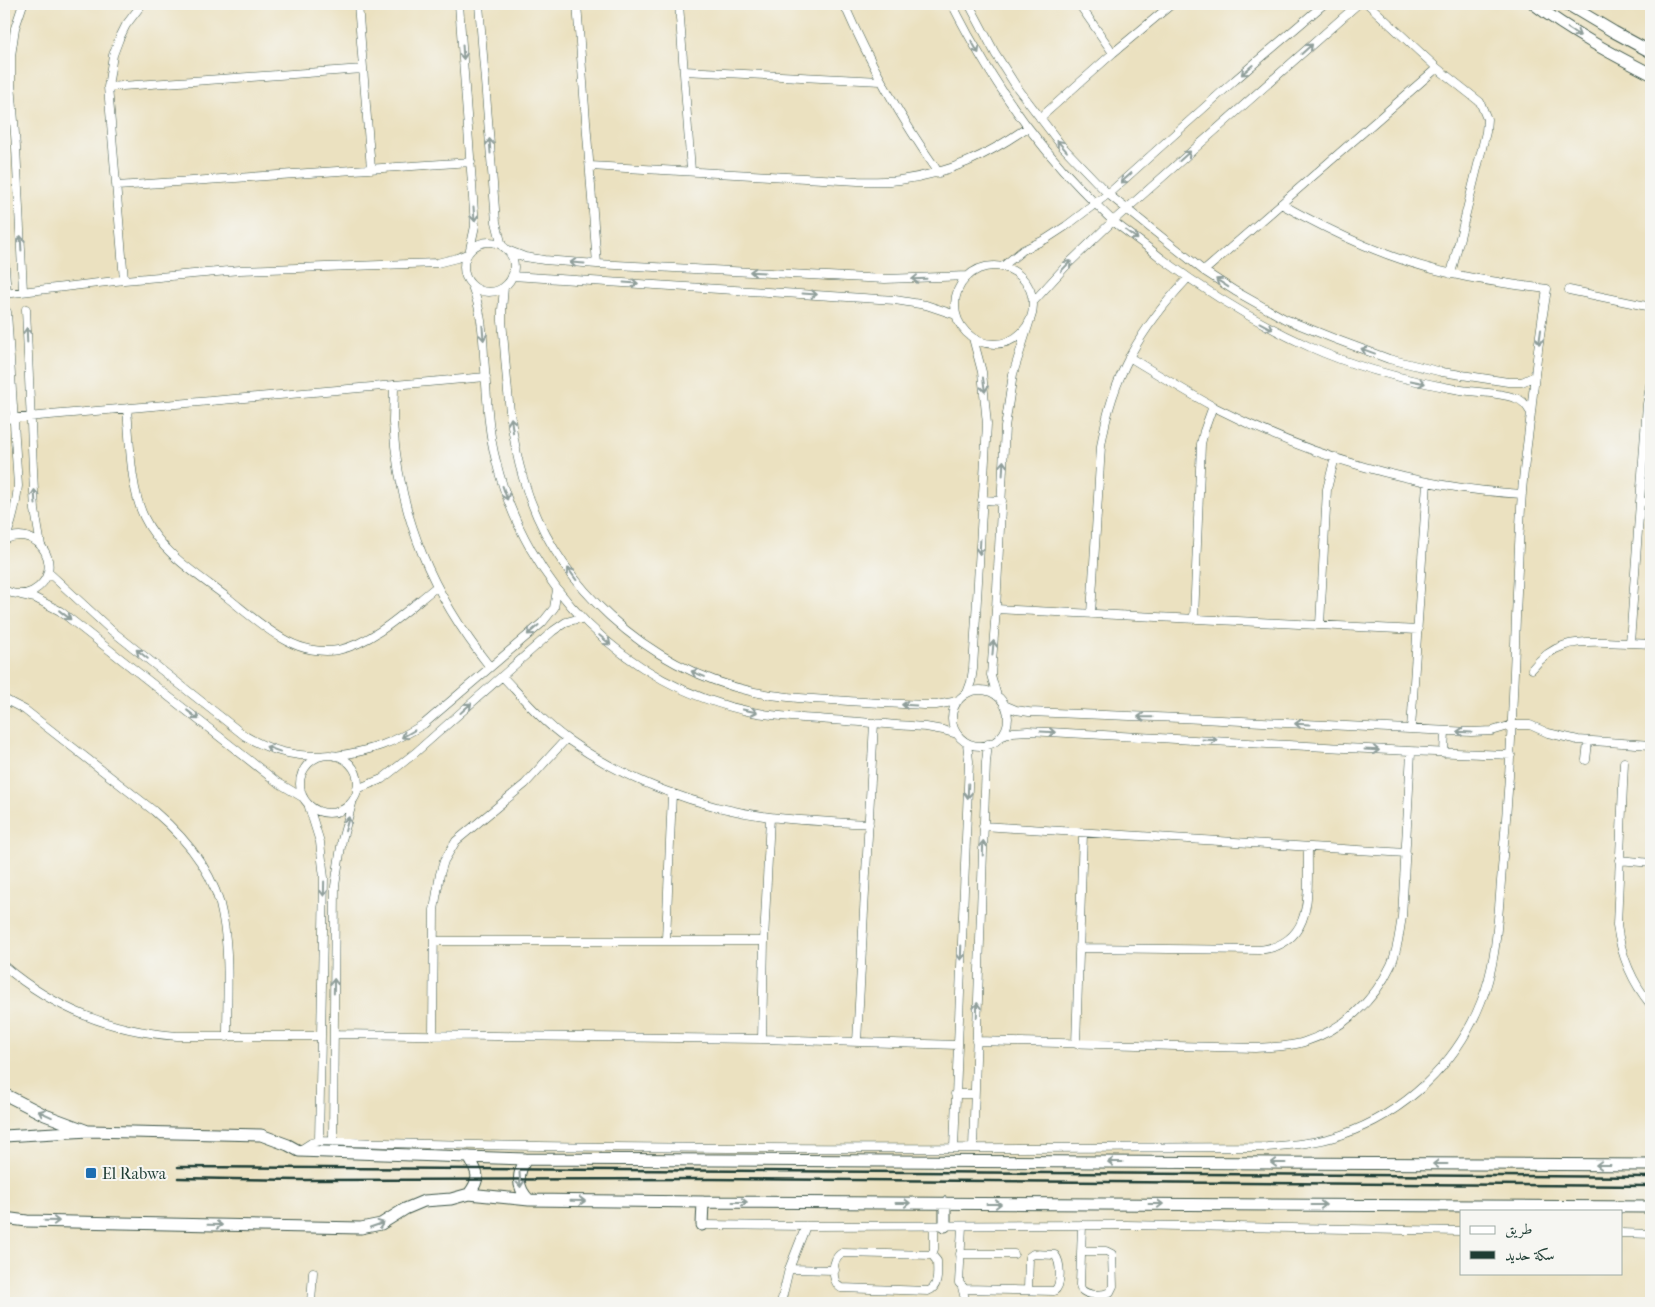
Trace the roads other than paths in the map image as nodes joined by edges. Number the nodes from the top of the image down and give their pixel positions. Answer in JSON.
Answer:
{"nodes":[{"id":1,"x":22,"y":4,"type":"edge"},
{"id":2,"x":142,"y":4,"type":"edge"},
{"id":3,"x":358,"y":4,"type":"edge"},
{"id":4,"x":459,"y":4,"type":"edge"},
{"id":5,"x":479,"y":4,"type":"edge"},
{"id":6,"x":578,"y":4,"type":"edge"},
{"id":7,"x":680,"y":4,"type":"edge"},
{"id":8,"x":844,"y":4,"type":"edge"},
{"id":9,"x":952,"y":4,"type":"edge"},
{"id":10,"x":969,"y":4,"type":"edge"},
{"id":11,"x":1080,"y":4,"type":"edge"},
{"id":12,"x":1172,"y":4,"type":"edge"},
{"id":13,"x":1324,"y":4,"type":"edge"},
{"id":14,"x":1358,"y":4,"type":"edge"},
{"id":15,"x":1368,"y":4,"type":"edge"},
{"id":16,"x":1534,"y":4,"type":"edge"},
{"id":17,"x":1567,"y":4,"type":"edge"},
{"id":18,"x":1651,"y":52,"type":"edge"},
{"id":19,"x":1113,"y":53,"type":"junction"},
{"id":20,"x":1437,"y":68,"type":"junction"},
{"id":21,"x":363,"y":69,"type":"junction"},
{"id":22,"x":684,"y":71,"type":"junction"},
{"id":23,"x":1651,"y":74,"type":"edge"},
{"id":24,"x":881,"y":81,"type":"junction"},
{"id":25,"x":108,"y":87,"type":"junction"},
{"id":26,"x":1040,"y":118,"type":"junction"},
{"id":27,"x":1028,"y":127,"type":"junction"},
{"id":28,"x":471,"y":162,"type":"junction"},
{"id":29,"x":590,"y":166,"type":"junction"},
{"id":30,"x":371,"y":169,"type":"junction"},
{"id":31,"x":691,"y":171,"type":"junction"},
{"id":32,"x":939,"y":173,"type":"junction"},
{"id":33,"x":117,"y":186,"type":"junction"},
{"id":34,"x":1108,"y":194,"type":"junction"},
{"id":35,"x":1095,"y":203,"type":"junction"},
{"id":36,"x":1281,"y":204,"type":"junction"},
{"id":37,"x":1127,"y":208,"type":"junction"},
{"id":38,"x":1113,"y":221,"type":"junction"},
{"id":39,"x":505,"y":248,"type":"junction"},
{"id":40,"x":468,"y":252,"type":"junction"},
{"id":41,"x":4,"y":256,"type":"edge"},
{"id":42,"x":597,"y":264,"type":"junction"},
{"id":43,"x":1002,"y":267,"type":"junction"},
{"id":44,"x":1204,"y":271,"type":"junction"},
{"id":45,"x":1451,"y":274,"type":"junction"},
{"id":46,"x":512,"y":276,"type":"junction"},
{"id":47,"x":968,"y":276,"type":"junction"},
{"id":48,"x":1188,"y":278,"type":"junction"},
{"id":49,"x":124,"y":280,"type":"junction"},
{"id":50,"x":472,"y":286,"type":"junction"},
{"id":51,"x":504,"y":287,"type":"junction"},
{"id":52,"x":1569,"y":290,"type":"dead end"},
{"id":53,"x":23,"y":292,"type":"junction"},
{"id":54,"x":5,"y":294,"type":"edge"},
{"id":55,"x":1033,"y":302,"type":"junction"},
{"id":56,"x":1651,"y":307,"type":"edge"},
{"id":57,"x":26,"y":309,"type":"dead end"},
{"id":58,"x":7,"y":312,"type":"dead end"},
{"id":59,"x":956,"y":315,"type":"junction"},
{"id":60,"x":1029,"y":323,"type":"junction"},
{"id":61,"x":973,"y":338,"type":"junction"},
{"id":62,"x":1129,"y":357,"type":"junction"},
{"id":63,"x":1534,"y":376,"type":"junction"},
{"id":64,"x":486,"y":377,"type":"junction"},
{"id":65,"x":1491,"y":380,"type":"junction"},
{"id":66,"x":1651,"y":380,"type":"edge"},
{"id":67,"x":394,"y":385,"type":"junction"},
{"id":68,"x":1489,"y":394,"type":"junction"},
{"id":69,"x":1649,"y":404,"type":"edge"},
{"id":70,"x":1213,"y":406,"type":"junction"},
{"id":71,"x":127,"y":409,"type":"junction"},
{"id":72,"x":1531,"y":413,"type":"junction"},
{"id":73,"x":30,"y":417,"type":"junction"},
{"id":74,"x":15,"y":418,"type":"junction"},
{"id":75,"x":4,"y":420,"type":"edge"},
{"id":76,"x":1335,"y":457,"type":"junction"},
{"id":77,"x":1427,"y":482,"type":"junction"},
{"id":78,"x":1522,"y":494,"type":"junction"},
{"id":79,"x":982,"y":500,"type":"junction"},
{"id":80,"x":1002,"y":501,"type":"junction"},
{"id":81,"x":1640,"y":501,"type":"junction"},
{"id":82,"x":1651,"y":502,"type":"edge"},
{"id":83,"x":4,"y":540,"type":"edge"},
{"id":84,"x":41,"y":546,"type":"junction"},
{"id":85,"x":48,"y":572,"type":"junction"},
{"id":86,"x":436,"y":586,"type":"junction"},
{"id":87,"x":557,"y":590,"type":"junction"},
{"id":88,"x":6,"y":592,"type":"edge"},
{"id":89,"x":21,"y":595,"type":"junction"},
{"id":90,"x":996,"y":609,"type":"junction"},
{"id":91,"x":1091,"y":614,"type":"junction"},
{"id":92,"x":581,"y":618,"type":"junction"},
{"id":93,"x":1194,"y":619,"type":"junction"},
{"id":94,"x":1320,"y":625,"type":"junction"},
{"id":95,"x":1418,"y":630,"type":"junction"},
{"id":96,"x":1630,"y":643,"type":"junction"},
{"id":97,"x":1651,"y":644,"type":"edge"},
{"id":98,"x":490,"y":668,"type":"junction"},
{"id":99,"x":1532,"y":669,"type":"dead end"},
{"id":100,"x":502,"y":676,"type":"junction"},
{"id":101,"x":967,"y":693,"type":"junction"},
{"id":102,"x":996,"y":696,"type":"junction"},
{"id":103,"x":4,"y":699,"type":"edge"},
{"id":104,"x":958,"y":700,"type":"junction"},
{"id":105,"x":1004,"y":705,"type":"junction"},
{"id":106,"x":874,"y":723,"type":"junction"},
{"id":107,"x":1512,"y":726,"type":"junction"},
{"id":108,"x":1411,"y":729,"type":"junction"},
{"id":109,"x":1445,"y":731,"type":"junction"},
{"id":110,"x":957,"y":734,"type":"junction"},
{"id":111,"x":1000,"y":737,"type":"junction"},
{"id":112,"x":566,"y":739,"type":"junction"},
{"id":113,"x":1588,"y":742,"type":"junction"},
{"id":114,"x":967,"y":743,"type":"junction"},
{"id":115,"x":988,"y":744,"type":"junction"},
{"id":116,"x":1651,"y":745,"type":"edge"},
{"id":117,"x":1411,"y":752,"type":"junction"},
{"id":118,"x":1444,"y":753,"type":"junction"},
{"id":119,"x":1511,"y":755,"type":"junction"},
{"id":120,"x":321,"y":756,"type":"junction"},
{"id":121,"x":335,"y":756,"type":"junction"},
{"id":122,"x":1586,"y":760,"type":"dead end"},
{"id":123,"x":1624,"y":762,"type":"dead end"},
{"id":124,"x":358,"y":790,"type":"junction"},
{"id":125,"x":672,"y":793,"type":"junction"},
{"id":126,"x":302,"y":797,"type":"junction"},
{"id":127,"x":353,"y":800,"type":"junction"},
{"id":128,"x":310,"y":807,"type":"junction"},
{"id":129,"x":770,"y":817,"type":"junction"},
{"id":130,"x":868,"y":824,"type":"junction"},
{"id":131,"x":983,"y":826,"type":"junction"},
{"id":132,"x":1083,"y":833,"type":"junction"},
{"id":133,"x":1308,"y":848,"type":"junction"},
{"id":134,"x":1406,"y":853,"type":"junction"},
{"id":135,"x":1619,"y":860,"type":"junction"},
{"id":136,"x":1651,"y":863,"type":"edge"},
{"id":137,"x":666,"y":940,"type":"junction"},
{"id":138,"x":434,"y":941,"type":"junction"},
{"id":139,"x":764,"y":941,"type":"junction"},
{"id":140,"x":1079,"y":948,"type":"junction"},
{"id":141,"x":4,"y":966,"type":"edge"},
{"id":142,"x":1651,"y":1005,"type":"edge"},
{"id":143,"x":334,"y":1034,"type":"junction"},
{"id":144,"x":227,"y":1036,"type":"junction"},
{"id":145,"x":321,"y":1036,"type":"junction"},
{"id":146,"x":433,"y":1036,"type":"junction"},
{"id":147,"x":762,"y":1039,"type":"junction"},
{"id":148,"x":976,"y":1041,"type":"junction"},
{"id":149,"x":857,"y":1042,"type":"junction"},
{"id":150,"x":958,"y":1044,"type":"junction"},
{"id":151,"x":1076,"y":1044,"type":"junction"},
{"id":152,"x":4,"y":1094,"type":"edge"},
{"id":153,"x":955,"y":1094,"type":"junction"},
{"id":154,"x":974,"y":1094,"type":"junction"},
{"id":155,"x":89,"y":1131,"type":"junction"},
{"id":156,"x":4,"y":1136,"type":"edge"},
{"id":157,"x":319,"y":1141,"type":"junction"},
{"id":158,"x":333,"y":1142,"type":"junction"},
{"id":159,"x":954,"y":1148,"type":"junction"},
{"id":160,"x":973,"y":1148,"type":"junction"},
{"id":161,"x":299,"y":1151,"type":"junction"},
{"id":162,"x":469,"y":1157,"type":"junction"},
{"id":163,"x":526,"y":1159,"type":"junction"},
{"id":164,"x":1651,"y":1165,"type":"edge"},
{"id":165,"x":469,"y":1194,"type":"junction"},
{"id":166,"x":529,"y":1200,"type":"junction"},
{"id":167,"x":703,"y":1202,"type":"junction"},
{"id":168,"x":945,"y":1204,"type":"junction"},
{"id":169,"x":1651,"y":1207,"type":"edge"},
{"id":170,"x":4,"y":1218,"type":"edge"},
{"id":171,"x":702,"y":1225,"type":"joint"},
{"id":172,"x":1082,"y":1225,"type":"junction"},
{"id":173,"x":806,"y":1226,"type":"junction"},
{"id":174,"x":940,"y":1226,"type":"junction"},
{"id":175,"x":962,"y":1226,"type":"junction"},
{"id":176,"x":1460,"y":1231,"type":"edge"},
{"id":177,"x":1622,"y":1233,"type":"edge"},
{"id":178,"x":1651,"y":1234,"type":"edge"},
{"id":179,"x":1081,"y":1251,"type":"junction"},
{"id":180,"x":960,"y":1254,"type":"junction"},
{"id":181,"x":1014,"y":1254,"type":"dead end"},
{"id":182,"x":932,"y":1255,"type":"junction"},
{"id":183,"x":789,"y":1269,"type":"junction"},
{"id":184,"x":834,"y":1270,"type":"junction"},
{"id":185,"x":313,"y":1272,"type":"dead end"},
{"id":186,"x":962,"y":1288,"type":"junction"},
{"id":187,"x":1028,"y":1290,"type":"junction"},
{"id":188,"x":311,"y":1303,"type":"edge"},
{"id":189,"x":781,"y":1303,"type":"edge"},
{"id":190,"x":966,"y":1303,"type":"edge"}],
"edges":[{"from":53,"to":1,"type":"street","one_way":true},
{"from":2,"to":25,"type":"street"},
{"from":3,"to":21,"type":"street"},
{"from":4,"to":28,"type":"street","one_way":true},
{"from":39,"to":5,"type":"street","one_way":true},
{"from":6,"to":29,"type":"street"},
{"from":7,"to":22,"type":"street"},
{"from":8,"to":24,"type":"street"},
{"from":9,"to":27,"type":"street","one_way":true},
{"from":10,"to":26,"type":"street"},
{"from":11,"to":19,"type":"street"},
{"from":12,"to":19,"type":"street"},
{"from":13,"to":34,"type":"street","one_way":true},
{"from":37,"to":14,"type":"street","one_way":true},
{"from":15,"to":20,"type":"street"},
{"from":16,"to":23,"type":"main road","one_way":true},
{"from":17,"to":18,"type":"main road"},
{"from":19,"to":26,"type":"street"},
{"from":20,"to":36,"type":"street"},
{"from":20,"to":45,"type":"street"},
{"from":21,"to":25,"type":"street"},
{"from":21,"to":30,"type":"street"},
{"from":22,"to":24,"type":"street"},
{"from":22,"to":31,"type":"street"},
{"from":24,"to":32,"type":"street"},
{"from":25,"to":33,"type":"street"},
{"from":34,"to":26,"type":"street","one_way":true},
{"from":27,"to":32,"type":"street"},
{"from":27,"to":35,"type":"street"},
{"from":28,"to":30,"type":"street"},
{"from":28,"to":40,"type":"street","one_way":true},
{"from":29,"to":31,"type":"street"},
{"from":29,"to":42,"type":"street"},
{"from":30,"to":33,"type":"street"},
{"from":31,"to":32,"type":"street"},
{"from":33,"to":49,"type":"street"},
{"from":34,"to":35,"type":"street"},
{"from":34,"to":37,"type":"street"},
{"from":35,"to":38,"type":"street"},
{"from":35,"to":43,"type":"street"},
{"from":36,"to":44,"type":"street"},
{"from":36,"to":45,"type":"street"},
{"from":37,"to":38,"type":"street"},
{"from":37,"to":44,"type":"street"},
{"from":38,"to":48,"type":"street","one_way":true},
{"from":55,"to":38,"type":"street","one_way":true},
{"from":39,"to":40,"type":"street"},
{"from":42,"to":39,"type":"street","one_way":true},
{"from":39,"to":46,"type":"street"},
{"from":40,"to":49,"type":"street"},
{"from":40,"to":50,"type":"street"},
{"from":41,"to":54,"type":"street"},
{"from":47,"to":42,"type":"street","one_way":true},
{"from":43,"to":47,"type":"street"},
{"from":43,"to":55,"type":"street"},
{"from":65,"to":44,"type":"street","one_way":true},
{"from":45,"to":63,"type":"street","one_way":true},
{"from":46,"to":51,"type":"street"},
{"from":46,"to":59,"type":"street","one_way":true},
{"from":47,"to":59,"type":"street"},
{"from":48,"to":62,"type":"street"},
{"from":48,"to":68,"type":"street","one_way":true},
{"from":49,"to":53,"type":"street"},
{"from":50,"to":51,"type":"street"},
{"from":50,"to":64,"type":"street","one_way":true},
{"from":104,"to":51,"type":"street","one_way":true},
{"from":52,"to":56,"type":"street"},
{"from":53,"to":54,"type":"street"},
{"from":55,"to":60,"type":"street"},
{"from":73,"to":57,"type":"street","one_way":true},
{"from":58,"to":74,"type":"street"},
{"from":59,"to":61,"type":"street"},
{"from":60,"to":61,"type":"street"},
{"from":80,"to":60,"type":"street","one_way":true},
{"from":61,"to":79,"type":"street","one_way":true},
{"from":62,"to":70,"type":"street"},
{"from":62,"to":91,"type":"street"},
{"from":63,"to":65,"type":"street"},
{"from":63,"to":72,"type":"street"},
{"from":64,"to":67,"type":"street"},
{"from":64,"to":87,"type":"street","one_way":true},
{"from":65,"to":68,"type":"street"},
{"from":66,"to":69,"type":"street"},
{"from":67,"to":71,"type":"street"},
{"from":67,"to":86,"type":"street"},
{"from":68,"to":72,"type":"street"},
{"from":69,"to":81,"type":"street"},
{"from":70,"to":76,"type":"street"},
{"from":70,"to":93,"type":"street"},
{"from":71,"to":73,"type":"street"},
{"from":71,"to":86,"type":"street"},
{"from":72,"to":78,"type":"street"},
{"from":73,"to":74,"type":"street"},
{"from":84,"to":73,"type":"street","one_way":true},
{"from":74,"to":75,"type":"street"},
{"from":74,"to":83,"type":"street"},
{"from":76,"to":77,"type":"street"},
{"from":76,"to":94,"type":"street"},
{"from":77,"to":78,"type":"street"},
{"from":77,"to":95,"type":"street"},
{"from":78,"to":107,"type":"street"},
{"from":79,"to":80,"type":"street"},
{"from":79,"to":101,"type":"street","one_way":true},
{"from":80,"to":90,"type":"street"},
{"from":81,"to":82,"type":"street"},
{"from":81,"to":96,"type":"street"},
{"from":83,"to":84,"type":"street"},
{"from":84,"to":85,"type":"street"},
{"from":85,"to":89,"type":"street"},
{"from":120,"to":85,"type":"street","one_way":true},
{"from":86,"to":98,"type":"street"},
{"from":87,"to":92,"type":"street"},
{"from":87,"to":98,"type":"street","one_way":true},
{"from":88,"to":89,"type":"street"},
{"from":89,"to":126,"type":"street","one_way":true},
{"from":90,"to":91,"type":"street"},
{"from":102,"to":90,"type":"street","one_way":true},
{"from":91,"to":93,"type":"street"},
{"from":92,"to":100,"type":"street"},
{"from":92,"to":106,"type":"street","one_way":true},
{"from":93,"to":94,"type":"street"},
{"from":94,"to":95,"type":"street"},
{"from":95,"to":108,"type":"street"},
{"from":96,"to":97,"type":"street"},
{"from":96,"to":99,"type":"street"},
{"from":98,"to":121,"type":"street","one_way":true},
{"from":100,"to":112,"type":"street"},
{"from":124,"to":100,"type":"street","one_way":true},
{"from":101,"to":102,"type":"street"},
{"from":101,"to":104,"type":"street"},
{"from":102,"to":105,"type":"street"},
{"from":103,"to":144,"type":"street"},
{"from":104,"to":110,"type":"street"},
{"from":108,"to":105,"type":"street","one_way":true},
{"from":105,"to":111,"type":"street"},
{"from":106,"to":110,"type":"street"},
{"from":106,"to":130,"type":"street"},
{"from":107,"to":109,"type":"street","one_way":true},
{"from":107,"to":113,"type":"street"},
{"from":107,"to":119,"type":"street"},
{"from":108,"to":109,"type":"street"},
{"from":109,"to":118,"type":"street"},
{"from":110,"to":114,"type":"street"},
{"from":111,"to":115,"type":"street"},
{"from":111,"to":117,"type":"street","one_way":true},
{"from":112,"to":125,"type":"street"},
{"from":112,"to":138,"type":"street"},
{"from":113,"to":116,"type":"street"},
{"from":113,"to":122,"type":"street"},
{"from":114,"to":115,"type":"street"},
{"from":114,"to":150,"type":"street","one_way":true},
{"from":115,"to":131,"type":"street"},
{"from":117,"to":118,"type":"street"},
{"from":117,"to":134,"type":"street"},
{"from":118,"to":119,"type":"street"},
{"from":119,"to":160,"type":"street"},
{"from":120,"to":121,"type":"street"},
{"from":120,"to":126,"type":"street"},
{"from":121,"to":124,"type":"street"},
{"from":123,"to":135,"type":"street"},
{"from":124,"to":127,"type":"street"},
{"from":125,"to":129,"type":"street"},
{"from":125,"to":137,"type":"street"},
{"from":126,"to":128,"type":"street"},
{"from":127,"to":128,"type":"street"},
{"from":143,"to":127,"type":"street","one_way":true},
{"from":128,"to":145,"type":"street","one_way":true},
{"from":129,"to":130,"type":"street"},
{"from":129,"to":139,"type":"street"},
{"from":130,"to":149,"type":"street"},
{"from":131,"to":132,"type":"street"},
{"from":148,"to":131,"type":"street","one_way":true},
{"from":132,"to":133,"type":"street"},
{"from":132,"to":140,"type":"street"},
{"from":133,"to":134,"type":"street"},
{"from":133,"to":140,"type":"street"},
{"from":134,"to":151,"type":"street"},
{"from":135,"to":136,"type":"street"},
{"from":135,"to":142,"type":"street"},
{"from":137,"to":138,"type":"street"},
{"from":137,"to":139,"type":"street"},
{"from":138,"to":146,"type":"street"},
{"from":139,"to":147,"type":"street"},
{"from":140,"to":151,"type":"street"},
{"from":141,"to":144,"type":"street"},
{"from":143,"to":146,"type":"street"},
{"from":143,"to":158,"type":"street"},
{"from":144,"to":145,"type":"street"},
{"from":145,"to":157,"type":"street"},
{"from":146,"to":147,"type":"street"},
{"from":147,"to":149,"type":"street"},
{"from":148,"to":151,"type":"street"},
{"from":148,"to":154,"type":"street"},
{"from":149,"to":150,"type":"street"},
{"from":150,"to":153,"type":"street"},
{"from":155,"to":152,"type":"main road","one_way":true},
{"from":153,"to":154,"type":"street"},
{"from":153,"to":159,"type":"street"},
{"from":154,"to":160,"type":"street"},
{"from":155,"to":156,"type":"main road"},
{"from":155,"to":161,"type":"main road"},
{"from":157,"to":158,"type":"street"},
{"from":157,"to":161,"type":"street"},
{"from":158,"to":159,"type":"street"},
{"from":159,"to":160,"type":"street"},
{"from":161,"to":162,"type":"main road"},
{"from":162,"to":163,"type":"main road"},
{"from":162,"to":165,"type":"main road"},
{"from":164,"to":163,"type":"main road","one_way":true},
{"from":163,"to":166,"type":"main road","one_way":true},
{"from":165,"to":166,"type":"main road"},
{"from":170,"to":165,"type":"main road","one_way":true},
{"from":166,"to":167,"type":"main road","one_way":true},
{"from":167,"to":168,"type":"main road","one_way":true},
{"from":167,"to":171,"type":"main road"},
{"from":168,"to":169,"type":"main road","one_way":true},
{"from":168,"to":174,"type":"main road"},
{"from":171,"to":173,"type":"street"},
{"from":172,"to":175,"type":"street"},
{"from":172,"to":176,"type":"street"},
{"from":172,"to":179,"type":"street"},
{"from":173,"to":174,"type":"street"},
{"from":173,"to":183,"type":"street"},
{"from":174,"to":175,"type":"street"},
{"from":174,"to":182,"type":"street"},
{"from":175,"to":180,"type":"street"},
{"from":177,"to":178,"type":"street"},
{"from":179,"to":179,"type":"street"},
{"from":180,"to":181,"type":"street"},
{"from":180,"to":186,"type":"street"},
{"from":182,"to":184,"type":"street"},
{"from":182,"to":184,"type":"street"},
{"from":183,"to":184,"type":"street"},
{"from":183,"to":189,"type":"street"},
{"from":185,"to":188,"type":"street"},
{"from":186,"to":187,"type":"street"},
{"from":186,"to":190,"type":"street"},
{"from":187,"to":187,"type":"street"}]}
